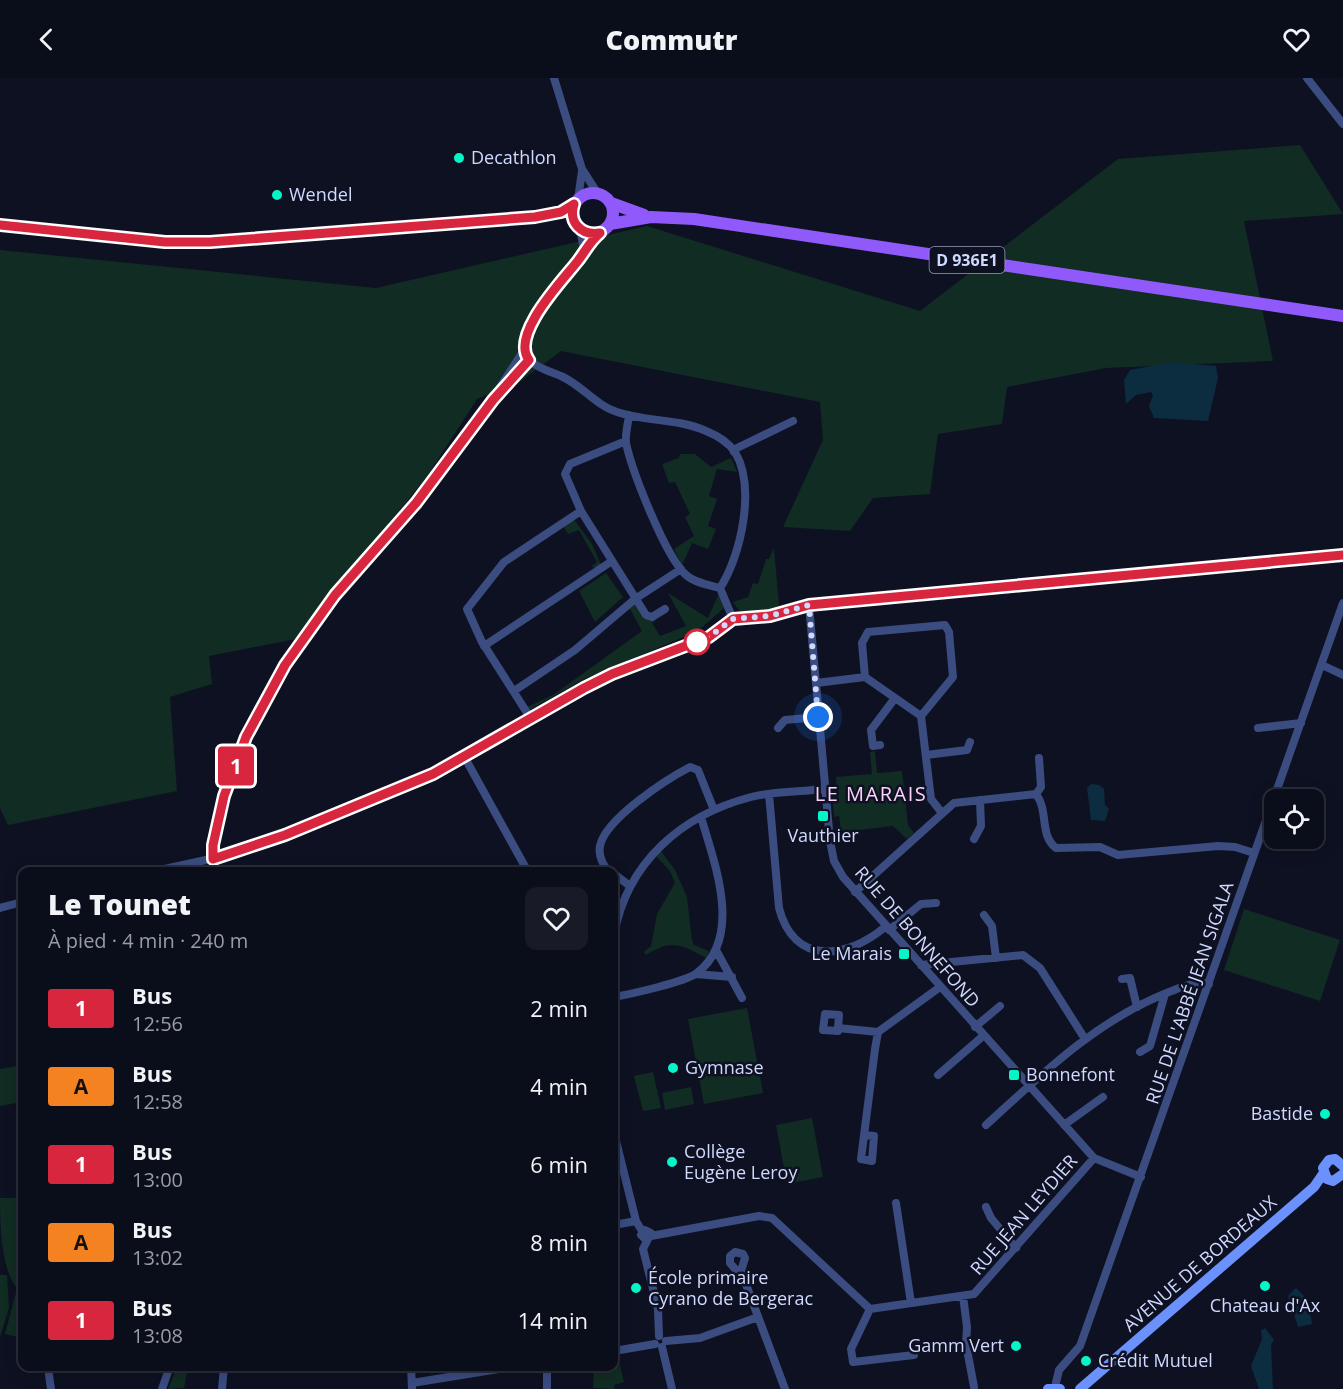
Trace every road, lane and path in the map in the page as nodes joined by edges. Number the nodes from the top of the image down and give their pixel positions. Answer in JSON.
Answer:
{"nodes":[{"id":1,"x":554,"y":78,"type":"edge"},
{"id":2,"x":1307,"y":78,"type":"edge"},
{"id":3,"x":1343,"y":124,"type":"edge"},
{"id":4,"x":582,"y":169,"type":"junction"},
{"id":5,"x":598,"y":194,"type":"junction"},
{"id":6,"x":576,"y":201,"type":"junction"},
{"id":7,"x":610,"y":203,"type":"junction"},
{"id":8,"x":651,"y":216,"type":"junction"},
{"id":9,"x":535,"y":217,"type":"junction"},
{"id":10,"x":610,"y":224,"type":"junction"},
{"id":11,"x":0,"y":225,"type":"edge"},
{"id":12,"x":578,"y":227,"type":"junction"},
{"id":13,"x":600,"y":233,"type":"junction"},
{"id":14,"x":584,"y":251,"type":"junction"},
{"id":15,"x":1343,"y":316,"type":"edge"},
{"id":16,"x":524,"y":350,"type":"junction"},
{"id":17,"x":529,"y":360,"type":"junction"},
{"id":18,"x":493,"y":400,"type":"junction"},
{"id":19,"x":629,"y":415,"type":"junction"},
{"id":20,"x":793,"y":421,"type":"dead end"},
{"id":21,"x":626,"y":441,"type":"junction"},
{"id":22,"x":735,"y":452,"type":"junction"},
{"id":23,"x":582,"y":511,"type":"junction"},
{"id":24,"x":1343,"y":555,"type":"edge"},
{"id":25,"x":612,"y":561,"type":"junction"},
{"id":26,"x":681,"y":569,"type":"junction"},
{"id":27,"x":720,"y":588,"type":"junction"},
{"id":28,"x":635,"y":598,"type":"junction"},
{"id":29,"x":1343,"y":603,"type":"edge"},
{"id":30,"x":809,"y":605,"type":"junction"},
{"id":31,"x":665,"y":609,"type":"dead end"},
{"id":32,"x":733,"y":619,"type":"junction"},
{"id":33,"x":484,"y":646,"type":"junction"},
{"id":34,"x":1322,"y":665,"type":"junction"},
{"id":35,"x":1343,"y":675,"type":"edge"},
{"id":36,"x":865,"y":677,"type":"junction"},
{"id":37,"x":816,"y":683,"type":"junction"},
{"id":38,"x":514,"y":691,"type":"junction"},
{"id":39,"x":895,"y":698,"type":"junction"},
{"id":40,"x":921,"y":716,"type":"junction"},
{"id":41,"x":818,"y":717,"type":"junction"},
{"id":42,"x":531,"y":719,"type":"junction"},
{"id":43,"x":1301,"y":723,"type":"junction"},
{"id":44,"x":1258,"y":728,"type":"dead end"},
{"id":45,"x":777,"y":729,"type":"dead end"},
{"id":46,"x":970,"y":742,"type":"dead end"},
{"id":47,"x":880,"y":745,"type":"dead end"},
{"id":48,"x":926,"y":755,"type":"junction"},
{"id":49,"x":465,"y":758,"type":"junction"},
{"id":50,"x":1039,"y":758,"type":"dead end"},
{"id":51,"x":824,"y":789,"type":"junction"},
{"id":52,"x":769,"y":794,"type":"junction"},
{"id":53,"x":1036,"y":794,"type":"junction"},
{"id":54,"x":980,"y":800,"type":"junction"},
{"id":55,"x":714,"y":810,"type":"junction"},
{"id":56,"x":942,"y":813,"type":"junction"},
{"id":57,"x":700,"y":817,"type":"junction"},
{"id":58,"x":975,"y":838,"type":"dead end"},
{"id":59,"x":1254,"y":853,"type":"junction"},
{"id":60,"x":213,"y":859,"type":"junction"},
{"id":61,"x":175,"y":867,"type":"edge"},
{"id":62,"x":214,"y":867,"type":"edge"},
{"id":63,"x":525,"y":867,"type":"edge"},
{"id":64,"x":606,"y":867,"type":"edge"},
{"id":65,"x":618,"y":877,"type":"edge"},
{"id":66,"x":630,"y":886,"type":"junction"},
{"id":67,"x":855,"y":892,"type":"junction"},
{"id":68,"x":18,"y":903,"type":"edge"},
{"id":69,"x":936,"y":903,"type":"dead end"},
{"id":70,"x":0,"y":908,"type":"edge"},
{"id":71,"x":984,"y":915,"type":"dead end"},
{"id":72,"x":618,"y":923,"type":"edge"},
{"id":73,"x":887,"y":928,"type":"junction"},
{"id":74,"x":716,"y":950,"type":"junction"},
{"id":75,"x":996,"y":958,"type":"junction"},
{"id":76,"x":921,"y":965,"type":"junction"},
{"id":77,"x":696,"y":974,"type":"junction"},
{"id":78,"x":732,"y":977,"type":"junction"},
{"id":79,"x":1122,"y":980,"type":"dead end"},
{"id":80,"x":1209,"y":984,"type":"junction"},
{"id":81,"x":940,"y":987,"type":"junction"},
{"id":82,"x":1165,"y":994,"type":"junction"},
{"id":83,"x":618,"y":996,"type":"edge"},
{"id":84,"x":742,"y":998,"type":"dead end"},
{"id":85,"x":1000,"y":1006,"type":"dead end"},
{"id":86,"x":1137,"y":1007,"type":"junction"},
{"id":87,"x":975,"y":1027,"type":"junction"},
{"id":88,"x":838,"y":1028,"type":"dead end"},
{"id":89,"x":878,"y":1032,"type":"junction"},
{"id":90,"x":983,"y":1036,"type":"junction"},
{"id":91,"x":1085,"y":1039,"type":"junction"},
{"id":92,"x":1140,"y":1052,"type":"dead end"},
{"id":93,"x":938,"y":1075,"type":"dead end"},
{"id":94,"x":1028,"y":1086,"type":"junction"},
{"id":95,"x":1103,"y":1097,"type":"dead end"},
{"id":96,"x":986,"y":1125,"type":"dead end"},
{"id":97,"x":1064,"y":1125,"type":"junction"},
{"id":98,"x":864,"y":1135,"type":"dead end"},
{"id":99,"x":618,"y":1149,"type":"edge"},
{"id":100,"x":1094,"y":1158,"type":"junction"},
{"id":101,"x":1340,"y":1161,"type":"edge"},
{"id":102,"x":1343,"y":1174,"type":"edge"},
{"id":103,"x":1141,"y":1177,"type":"junction"},
{"id":104,"x":1328,"y":1177,"type":"junction"},
{"id":105,"x":896,"y":1203,"type":"dead end"},
{"id":106,"x":986,"y":1207,"type":"dead end"},
{"id":107,"x":636,"y":1221,"type":"junction"},
{"id":108,"x":618,"y":1224,"type":"edge"},
{"id":109,"x":648,"y":1238,"type":"junction"},
{"id":110,"x":1016,"y":1248,"type":"junction"},
{"id":111,"x":741,"y":1271,"type":"dead end"},
{"id":112,"x":963,"y":1296,"type":"junction"},
{"id":113,"x":911,"y":1303,"type":"junction"},
{"id":114,"x":870,"y":1309,"type":"junction"},
{"id":115,"x":758,"y":1317,"type":"junction"},
{"id":116,"x":660,"y":1342,"type":"junction"},
{"id":117,"x":618,"y":1351,"type":"edge"},
{"id":118,"x":914,"y":1355,"type":"dead end"},
{"id":119,"x":168,"y":1371,"type":"edge"},
{"id":120,"x":224,"y":1371,"type":"edge"},
{"id":121,"x":411,"y":1371,"type":"edge"},
{"id":122,"x":491,"y":1371,"type":"edge"},
{"id":123,"x":547,"y":1371,"type":"edge"},
{"id":124,"x":49,"y":1375,"type":"dead end"},
{"id":125,"x":412,"y":1386,"type":"edge"},
{"id":126,"x":974,"y":1387,"type":"dead end"},
{"id":127,"x":53,"y":1388,"type":"edge"},
{"id":128,"x":1055,"y":1388,"type":"edge"},
{"id":129,"x":162,"y":1389,"type":"edge"},
{"id":130,"x":222,"y":1389,"type":"edge"},
{"id":131,"x":547,"y":1389,"type":"edge"},
{"id":132,"x":672,"y":1389,"type":"edge"},
{"id":133,"x":785,"y":1389,"type":"edge"},
{"id":134,"x":1080,"y":1389,"type":"edge"}],
"edges":[{"from":1,"to":4,"type":"street"},
{"from":2,"to":3,"type":"street"},
{"from":4,"to":5,"type":"street"},
{"from":4,"to":6,"type":"street"},
{"from":5,"to":6,"type":"main road"},
{"from":5,"to":7,"type":"main road"},
{"from":6,"to":9,"type":"main road"},
{"from":6,"to":12,"type":"main road"},
{"from":7,"to":8,"type":"main road","number":"D 936E1"},
{"from":7,"to":10,"type":"main road"},
{"from":8,"to":10,"type":"main road","number":"D 936E1"},
{"from":8,"to":15,"type":"main road","number":"D 936E1"},
{"from":9,"to":11,"type":"main road"},
{"from":9,"to":12,"type":"main road"},
{"from":10,"to":13,"type":"main road"},
{"from":12,"to":13,"type":"main road"},
{"from":12,"to":14,"type":"street"},
{"from":13,"to":14,"type":"street"},
{"from":14,"to":16,"type":"street"},
{"from":16,"to":17,"type":"street"},
{"from":16,"to":18,"type":"street"},
{"from":17,"to":18,"type":"street"},
{"from":17,"to":19,"type":"street"},
{"from":18,"to":60,"type":"street"},
{"from":19,"to":21,"type":"street"},
{"from":19,"to":22,"type":"street"},
{"from":20,"to":22,"type":"street"},
{"from":21,"to":23,"type":"street"},
{"from":21,"to":26,"type":"street"},
{"from":22,"to":27,"type":"street"},
{"from":23,"to":25,"type":"street"},
{"from":23,"to":33,"type":"street"},
{"from":24,"to":30,"type":"street"},
{"from":25,"to":28,"type":"street"},
{"from":25,"to":33,"type":"street"},
{"from":26,"to":27,"type":"street"},
{"from":26,"to":28,"type":"street"},
{"from":27,"to":32,"type":"street"},
{"from":28,"to":31,"type":"street"},
{"from":28,"to":38,"type":"street"},
{"from":29,"to":34,"type":"street","name":"RUE DE L'ABBÉ JEAN SIGALA"},
{"from":30,"to":32,"type":"street"},
{"from":30,"to":37,"type":"street","name":"RUE DE BONNEFOND"},
{"from":32,"to":42,"type":"street"},
{"from":33,"to":38,"type":"street"},
{"from":34,"to":35,"type":"street"},
{"from":34,"to":43,"type":"street","name":"RUE DE L'ABBÉ JEAN SIGALA"},
{"from":36,"to":37,"type":"street"},
{"from":36,"to":39,"type":"street"},
{"from":36,"to":40,"type":"street"},
{"from":37,"to":41,"type":"street","name":"RUE DE BONNEFOND"},
{"from":38,"to":42,"type":"street"},
{"from":39,"to":40,"type":"street"},
{"from":39,"to":47,"type":"street"},
{"from":40,"to":48,"type":"street"},
{"from":41,"to":45,"type":"street"},
{"from":41,"to":51,"type":"street","name":"RUE DE BONNEFOND"},
{"from":42,"to":49,"type":"street"},
{"from":43,"to":44,"type":"street"},
{"from":43,"to":59,"type":"street","name":"RUE DE L'ABBÉ JEAN SIGALA"},
{"from":46,"to":48,"type":"street"},
{"from":48,"to":56,"type":"street"},
{"from":49,"to":60,"type":"street"},
{"from":49,"to":63,"type":"street"},
{"from":50,"to":53,"type":"street"},
{"from":51,"to":52,"type":"street"},
{"from":51,"to":67,"type":"street","name":"RUE DE BONNEFOND"},
{"from":52,"to":55,"type":"street"},
{"from":52,"to":73,"type":"street"},
{"from":53,"to":54,"type":"street"},
{"from":53,"to":59,"type":"street"},
{"from":54,"to":56,"type":"street"},
{"from":54,"to":58,"type":"street"},
{"from":55,"to":57,"type":"street"},
{"from":55,"to":64,"type":"street"},
{"from":56,"to":67,"type":"street"},
{"from":57,"to":66,"type":"street"},
{"from":57,"to":74,"type":"street"},
{"from":59,"to":80,"type":"street","name":"RUE DE L'ABBÉ JEAN SIGALA"},
{"from":60,"to":61,"type":"street"},
{"from":60,"to":62,"type":"street"},
{"from":65,"to":66,"type":"street"},
{"from":66,"to":72,"type":"street"},
{"from":67,"to":73,"type":"street","name":"RUE DE BONNEFOND"},
{"from":68,"to":70,"type":"street"},
{"from":69,"to":73,"type":"street"},
{"from":71,"to":75,"type":"street"},
{"from":73,"to":76,"type":"street","name":"RUE DE BONNEFOND"},
{"from":74,"to":77,"type":"street"},
{"from":74,"to":78,"type":"street"},
{"from":75,"to":76,"type":"street"},
{"from":75,"to":91,"type":"street"},
{"from":76,"to":81,"type":"street","name":"RUE DE BONNEFOND"},
{"from":77,"to":78,"type":"street"},
{"from":77,"to":83,"type":"street"},
{"from":78,"to":84,"type":"street"},
{"from":79,"to":86,"type":"street"},
{"from":80,"to":82,"type":"street"},
{"from":80,"to":103,"type":"street","name":"RUE DE L'ABBÉ JEAN SIGALA"},
{"from":81,"to":87,"type":"street","name":"RUE DE BONNEFOND"},
{"from":81,"to":89,"type":"street"},
{"from":82,"to":86,"type":"street"},
{"from":82,"to":92,"type":"street"},
{"from":85,"to":87,"type":"street"},
{"from":86,"to":91,"type":"street"},
{"from":87,"to":90,"type":"street","name":"RUE DE BONNEFOND"},
{"from":88,"to":89,"type":"street"},
{"from":89,"to":98,"type":"street"},
{"from":90,"to":93,"type":"street"},
{"from":90,"to":94,"type":"street","name":"RUE DE BONNEFOND"},
{"from":91,"to":94,"type":"street"},
{"from":94,"to":96,"type":"street"},
{"from":94,"to":97,"type":"street","name":"RUE DE BONNEFOND"},
{"from":95,"to":97,"type":"street"},
{"from":97,"to":100,"type":"street","name":"RUE DE BONNEFOND"},
{"from":99,"to":107,"type":"street"},
{"from":100,"to":103,"type":"street","name":"RUE DE BONNEFOND"},
{"from":100,"to":110,"type":"street","name":"RUE JEAN LEYDIER"},
{"from":101,"to":104,"type":"main road"},
{"from":102,"to":104,"type":"main road","name":"AVENUE DE BORDEAUX"},
{"from":103,"to":128,"type":"street","name":"RUE DE L'ABBÉ JEAN SIGALA"},
{"from":104,"to":134,"type":"main road","name":"AVENUE DE BORDEAUX"},
{"from":105,"to":113,"type":"street"},
{"from":106,"to":110,"type":"street"},
{"from":107,"to":108,"type":"street"},
{"from":107,"to":109,"type":"street"},
{"from":109,"to":114,"type":"street"},
{"from":109,"to":116,"type":"street"},
{"from":110,"to":112,"type":"street","name":"RUE JEAN LEYDIER"},
{"from":111,"to":115,"type":"street"},
{"from":112,"to":113,"type":"street","name":"RUE JEAN LEYDIER"},
{"from":112,"to":126,"type":"street"},
{"from":113,"to":114,"type":"street","name":"RUE JEAN LEYDIER"},
{"from":114,"to":118,"type":"street"},
{"from":115,"to":116,"type":"street"},
{"from":115,"to":133,"type":"street"},
{"from":116,"to":117,"type":"street"},
{"from":116,"to":132,"type":"street"},
{"from":119,"to":129,"type":"street"},
{"from":120,"to":130,"type":"street"},
{"from":121,"to":125,"type":"street"},
{"from":122,"to":125,"type":"street"},
{"from":123,"to":131,"type":"street"},
{"from":124,"to":127,"type":"street"}]}
